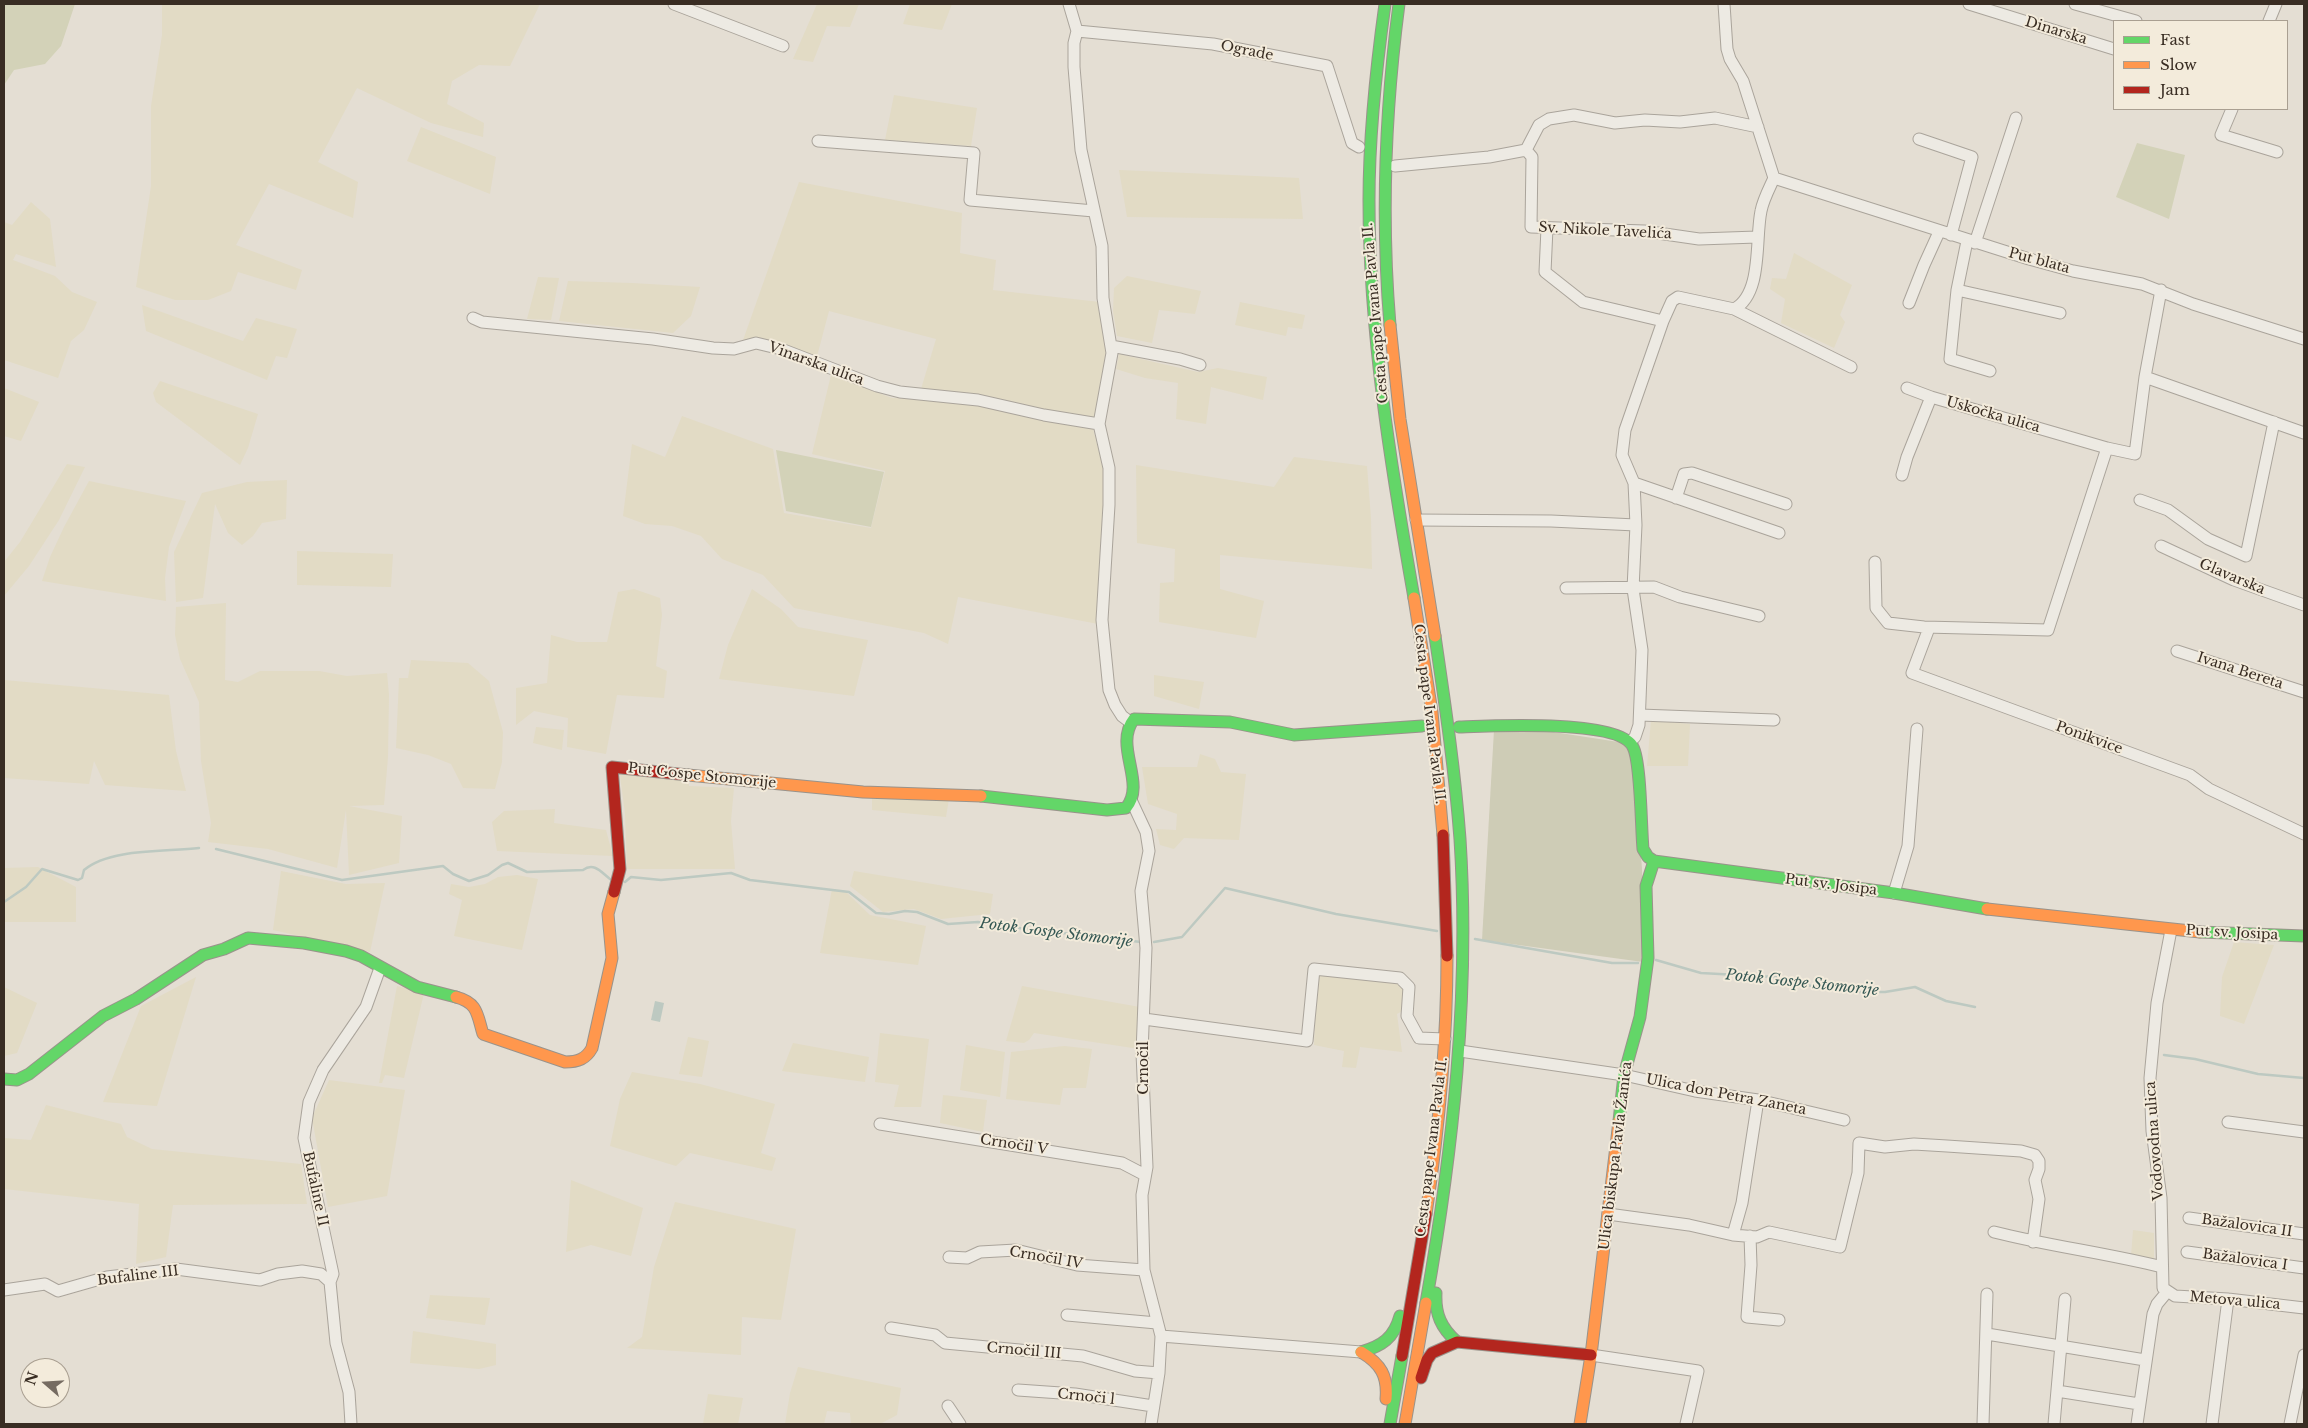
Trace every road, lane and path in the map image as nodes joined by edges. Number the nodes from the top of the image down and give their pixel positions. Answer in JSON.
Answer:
{"nodes":[{"id":1,"x":1070,"y":4,"type":"edge"},
{"id":2,"x":1385,"y":4,"type":"edge"},
{"id":3,"x":1400,"y":4,"type":"edge"},
{"id":4,"x":1724,"y":4,"type":"edge"},
{"id":5,"x":1969,"y":4,"type":"edge"},
{"id":6,"x":2075,"y":4,"type":"edge"},
{"id":7,"x":2276,"y":4,"type":"edge"},
{"id":8,"x":681,"y":5,"type":"edge"},
{"id":9,"x":2132,"y":20,"type":"edge"},
{"id":10,"x":2269,"y":20,"type":"edge"},
{"id":11,"x":1077,"y":31,"type":"junction"},
{"id":12,"x":783,"y":46,"type":"dead end"},
{"id":13,"x":2113,"y":48,"type":"edge"},
{"id":14,"x":2232,"y":110,"type":"edge"},
{"id":15,"x":2016,"y":118,"type":"dead end"},
{"id":16,"x":1758,"y":127,"type":"junction"},
{"id":17,"x":1919,"y":139,"type":"dead end"},
{"id":18,"x":818,"y":141,"type":"dead end"},
{"id":19,"x":1359,"y":147,"type":"dead end"},
{"id":20,"x":1526,"y":150,"type":"junction"},
{"id":21,"x":2277,"y":152,"type":"dead end"},
{"id":22,"x":1395,"y":166,"type":"dead end"},
{"id":23,"x":1774,"y":178,"type":"junction"},
{"id":24,"x":1094,"y":211,"type":"junction"},
{"id":25,"x":1547,"y":228,"type":"junction"},
{"id":26,"x":1939,"y":232,"type":"junction"},
{"id":27,"x":1951,"y":235,"type":"junction"},
{"id":28,"x":1757,"y":237,"type":"junction"},
{"id":29,"x":1971,"y":242,"type":"junction"},
{"id":30,"x":1956,"y":290,"type":"junction"},
{"id":31,"x":2161,"y":290,"type":"junction"},
{"id":32,"x":1910,"y":303,"type":"dead end"},
{"id":33,"x":1734,"y":309,"type":"junction"},
{"id":34,"x":2060,"y":313,"type":"dead end"},
{"id":35,"x":473,"y":318,"type":"dead end"},
{"id":36,"x":1663,"y":321,"type":"junction"},
{"id":37,"x":2304,"y":339,"type":"edge"},
{"id":38,"x":1111,"y":346,"type":"junction"},
{"id":39,"x":1200,"y":365,"type":"dead end"},
{"id":40,"x":1851,"y":367,"type":"dead end"},
{"id":41,"x":1990,"y":372,"type":"dead end"},
{"id":42,"x":2145,"y":377,"type":"junction"},
{"id":43,"x":1907,"y":388,"type":"dead end"},
{"id":44,"x":1931,"y":397,"type":"junction"},
{"id":45,"x":2274,"y":422,"type":"junction"},
{"id":46,"x":1099,"y":424,"type":"junction"},
{"id":47,"x":2304,"y":433,"type":"edge"},
{"id":48,"x":2107,"y":448,"type":"junction"},
{"id":49,"x":1902,"y":475,"type":"dead end"},
{"id":50,"x":1634,"y":484,"type":"junction"},
{"id":51,"x":1676,"y":498,"type":"junction"},
{"id":52,"x":2140,"y":500,"type":"dead end"},
{"id":53,"x":1786,"y":504,"type":"dead end"},
{"id":54,"x":1416,"y":520,"type":"junction"},
{"id":55,"x":1636,"y":524,"type":"junction"},
{"id":56,"x":1779,"y":533,"type":"dead end"},
{"id":57,"x":2161,"y":546,"type":"dead end"},
{"id":58,"x":1875,"y":562,"type":"dead end"},
{"id":59,"x":1566,"y":588,"type":"dead end"},
{"id":60,"x":1632,"y":589,"type":"junction"},
{"id":61,"x":2304,"y":605,"type":"edge"},
{"id":62,"x":1431,"y":616,"type":"junction"},
{"id":63,"x":1760,"y":616,"type":"dead end"},
{"id":64,"x":1929,"y":628,"type":"junction"},
{"id":65,"x":2177,"y":650,"type":"dead end"},
{"id":66,"x":1427,"y":676,"type":"junction"},
{"id":67,"x":2304,"y":692,"type":"edge"},
{"id":68,"x":1640,"y":715,"type":"junction"},
{"id":69,"x":1774,"y":720,"type":"dead end"},
{"id":70,"x":1130,"y":722,"type":"junction"},
{"id":71,"x":1422,"y":726,"type":"junction"},
{"id":72,"x":1459,"y":727,"type":"junction"},
{"id":73,"x":1918,"y":729,"type":"dead end"},
{"id":74,"x":1630,"y":742,"type":"junction"},
{"id":75,"x":1439,"y":769,"type":"junction"},
{"id":76,"x":1455,"y":784,"type":"junction"},
{"id":77,"x":1132,"y":802,"type":"junction"},
{"id":78,"x":2304,"y":834,"type":"edge"},
{"id":79,"x":1654,"y":860,"type":"junction"},
{"id":80,"x":1894,"y":893,"type":"junction"},
{"id":81,"x":2171,"y":930,"type":"junction"},
{"id":82,"x":2304,"y":936,"type":"edge"},
{"id":83,"x":380,"y":968,"type":"junction"},
{"id":84,"x":1144,"y":1019,"type":"junction"},
{"id":85,"x":1445,"y":1039,"type":"junction"},
{"id":86,"x":1460,"y":1051,"type":"junction"},
{"id":87,"x":1624,"y":1075,"type":"junction"},
{"id":88,"x":4,"y":1078,"type":"edge"},
{"id":89,"x":1758,"y":1100,"type":"junction"},
{"id":90,"x":1844,"y":1120,"type":"dead end"},
{"id":91,"x":2228,"y":1122,"type":"dead end"},
{"id":92,"x":880,"y":1124,"type":"dead end"},
{"id":93,"x":2304,"y":1132,"type":"edge"},
{"id":94,"x":1145,"y":1175,"type":"junction"},
{"id":95,"x":1608,"y":1214,"type":"junction"},
{"id":96,"x":2189,"y":1218,"type":"dead end"},
{"id":97,"x":1994,"y":1232,"type":"dead end"},
{"id":98,"x":2304,"y":1234,"type":"edge"},
{"id":99,"x":1733,"y":1235,"type":"junction"},
{"id":100,"x":1750,"y":1236,"type":"junction"},
{"id":101,"x":2033,"y":1242,"type":"junction"},
{"id":102,"x":2186,"y":1252,"type":"dead end"},
{"id":103,"x":950,"y":1257,"type":"dead end"},
{"id":104,"x":2162,"y":1267,"type":"junction"},
{"id":105,"x":2304,"y":1268,"type":"edge"},
{"id":106,"x":1144,"y":1270,"type":"junction"},
{"id":107,"x":1431,"y":1272,"type":"junction"},
{"id":108,"x":330,"y":1282,"type":"junction"},
{"id":109,"x":1412,"y":1289,"type":"junction"},
{"id":110,"x":4,"y":1290,"type":"edge"},
{"id":111,"x":2167,"y":1292,"type":"junction"},
{"id":112,"x":1987,"y":1294,"type":"dead end"},
{"id":113,"x":2066,"y":1299,"type":"dead end"},
{"id":114,"x":2228,"y":1299,"type":"junction"},
{"id":115,"x":2304,"y":1308,"type":"edge"},
{"id":116,"x":1067,"y":1315,"type":"dead end"},
{"id":117,"x":1779,"y":1320,"type":"dead end"},
{"id":118,"x":1157,"y":1323,"type":"junction"},
{"id":119,"x":892,"y":1328,"type":"dead end"},
{"id":120,"x":1987,"y":1334,"type":"junction"},
{"id":121,"x":1161,"y":1336,"type":"junction"},
{"id":122,"x":1457,"y":1342,"type":"junction"},
{"id":123,"x":2062,"y":1345,"type":"junction"},
{"id":124,"x":1361,"y":1352,"type":"junction"},
{"id":125,"x":1591,"y":1355,"type":"junction"},
{"id":126,"x":2304,"y":1355,"type":"edge"},
{"id":127,"x":2145,"y":1360,"type":"junction"},
{"id":128,"x":1159,"y":1373,"type":"junction"},
{"id":129,"x":1018,"y":1390,"type":"dead end"},
{"id":130,"x":2057,"y":1390,"type":"junction"},
{"id":131,"x":2139,"y":1404,"type":"junction"},
{"id":132,"x":948,"y":1406,"type":"dead end"},
{"id":133,"x":1154,"y":1406,"type":"junction"},
{"id":134,"x":1406,"y":1421,"type":"edge"},
{"id":135,"x":351,"y":1424,"type":"edge"},
{"id":136,"x":960,"y":1424,"type":"edge"},
{"id":137,"x":1151,"y":1424,"type":"edge"},
{"id":138,"x":1388,"y":1424,"type":"edge"},
{"id":139,"x":1580,"y":1424,"type":"edge"},
{"id":140,"x":1686,"y":1424,"type":"edge"},
{"id":141,"x":1983,"y":1424,"type":"edge"},
{"id":142,"x":2054,"y":1424,"type":"edge"},
{"id":143,"x":2137,"y":1424,"type":"edge"},
{"id":144,"x":2212,"y":1424,"type":"edge"},
{"id":145,"x":2290,"y":1424,"type":"edge"}],
"edges":[{"from":1,"to":11,"type":"street"},
{"from":2,"to":66,"type":"main road","name":"Cesta pape Ivana Pavla II."},
{"from":3,"to":54,"type":"main road","name":"Cesta pape Ivana Pavla II."},
{"from":4,"to":16,"type":"street"},
{"from":5,"to":13,"type":"street","name":"Dinarska"},
{"from":6,"to":9,"type":"street"},
{"from":7,"to":10,"type":"street"},
{"from":8,"to":12,"type":"street"},
{"from":11,"to":19,"type":"street","name":"Ograde"},
{"from":11,"to":24,"type":"street"},
{"from":14,"to":21,"type":"street"},
{"from":15,"to":29,"type":"street"},
{"from":16,"to":20,"type":"street"},
{"from":16,"to":23,"type":"street"},
{"from":17,"to":27,"type":"street"},
{"from":18,"to":24,"type":"street"},
{"from":20,"to":22,"type":"street"},
{"from":20,"to":25,"type":"street","name":"Sv. Nikole Tavelića"},
{"from":23,"to":26,"type":"street","name":"Put blata"},
{"from":23,"to":28,"type":"street"},
{"from":24,"to":38,"type":"street"},
{"from":25,"to":28,"type":"street","name":"Sv. Nikole Tavelića"},
{"from":25,"to":36,"type":"street"},
{"from":26,"to":27,"type":"street","name":"Put blata"},
{"from":26,"to":32,"type":"street"},
{"from":27,"to":29,"type":"street","name":"Put blata"},
{"from":28,"to":33,"type":"street"},
{"from":29,"to":30,"type":"street"},
{"from":29,"to":31,"type":"street","name":"Put blata"},
{"from":30,"to":34,"type":"street"},
{"from":30,"to":41,"type":"street"},
{"from":31,"to":37,"type":"street","name":"Put blata"},
{"from":31,"to":42,"type":"street"},
{"from":33,"to":36,"type":"street"},
{"from":33,"to":40,"type":"street"},
{"from":35,"to":46,"type":"street","name":"Vinarska ulica"},
{"from":36,"to":50,"type":"street"},
{"from":38,"to":39,"type":"street"},
{"from":38,"to":46,"type":"street"},
{"from":42,"to":45,"type":"street"},
{"from":42,"to":48,"type":"street","name":"Uskočka ulica"},
{"from":43,"to":44,"type":"street"},
{"from":44,"to":48,"type":"street","name":"Uskočka ulica"},
{"from":44,"to":49,"type":"street","name":"Uskočka ulica"},
{"from":45,"to":47,"type":"street"},
{"from":45,"to":52,"type":"street"},
{"from":46,"to":70,"type":"street"},
{"from":48,"to":64,"type":"street"},
{"from":50,"to":51,"type":"street"},
{"from":50,"to":55,"type":"street"},
{"from":51,"to":53,"type":"street"},
{"from":51,"to":56,"type":"street"},
{"from":54,"to":55,"type":"street"},
{"from":54,"to":62,"type":"main road","name":"Cesta pape Ivana Pavla II."},
{"from":55,"to":60,"type":"street"},
{"from":57,"to":61,"type":"street","name":"Glavarska"},
{"from":58,"to":64,"type":"street"},
{"from":59,"to":60,"type":"street"},
{"from":60,"to":63,"type":"street"},
{"from":60,"to":68,"type":"street"},
{"from":62,"to":72,"type":"main road"},
{"from":62,"to":76,"type":"main road","name":"Cesta pape Ivana Pavla II."},
{"from":64,"to":78,"type":"street","name":"Ponikvice"},
{"from":65,"to":67,"type":"street","name":"Ivana Bereta"},
{"from":66,"to":71,"type":"main road"},
{"from":66,"to":75,"type":"main road","name":"Cesta pape Ivana Pavla II."},
{"from":68,"to":69,"type":"street"},
{"from":68,"to":74,"type":"street"},
{"from":70,"to":71,"type":"main road"},
{"from":70,"to":77,"type":"main road"},
{"from":71,"to":75,"type":"main road"},
{"from":72,"to":74,"type":"main road"},
{"from":72,"to":76,"type":"main road"},
{"from":73,"to":80,"type":"street"},
{"from":74,"to":79,"type":"main road"},
{"from":75,"to":85,"type":"main road","name":"Cesta pape Ivana Pavla II."},
{"from":76,"to":86,"type":"main road","name":"Cesta pape Ivana Pavla II."},
{"from":77,"to":83,"type":"main road","name":"Put Gospe Stomorije"},
{"from":77,"to":84,"type":"street","name":"Crnočil"},
{"from":79,"to":80,"type":"main road","name":"Put sv. Josipa"},
{"from":79,"to":87,"type":"main road","name":"Ulica biskupa Pavla Žanića"},
{"from":80,"to":81,"type":"main road","name":"Put sv. Josipa"},
{"from":81,"to":82,"type":"main road","name":"Put sv. Josipa"},
{"from":81,"to":104,"type":"street","name":"Vodovodna ulica"},
{"from":83,"to":88,"type":"main road","name":"Put Gospe Stomorije"},
{"from":83,"to":108,"type":"street","name":"Bufaline II"},
{"from":84,"to":85,"type":"street"},
{"from":84,"to":94,"type":"street","name":"Crnočil"},
{"from":85,"to":109,"type":"main road","name":"Cesta pape Ivana Pavla II."},
{"from":86,"to":87,"type":"street","name":"Ulica don Petra Zaneta"},
{"from":86,"to":107,"type":"main road","name":"Cesta pape Ivana Pavla II."},
{"from":87,"to":89,"type":"street","name":"Ulica don Petra Zaneta"},
{"from":87,"to":95,"type":"main road","name":"Ulica biskupa Pavla Žanića"},
{"from":89,"to":90,"type":"street","name":"Ulica don Petra Zaneta"},
{"from":89,"to":99,"type":"street"},
{"from":91,"to":93,"type":"street"},
{"from":92,"to":94,"type":"street","name":"Crnočil V"},
{"from":94,"to":106,"type":"street","name":"Crnočil"},
{"from":95,"to":99,"type":"street"},
{"from":95,"to":125,"type":"main road","name":"Ulica biskupa Pavla Žanića"},
{"from":96,"to":98,"type":"street","name":"Bažalovica II"},
{"from":97,"to":101,"type":"street"},
{"from":99,"to":100,"type":"street"},
{"from":100,"to":101,"type":"street"},
{"from":100,"to":117,"type":"street"},
{"from":101,"to":104,"type":"street"},
{"from":102,"to":105,"type":"street","name":"Bažalovica I"},
{"from":103,"to":106,"type":"street","name":"Crnočil IV"},
{"from":104,"to":111,"type":"street","name":"Vodovodna ulica"},
{"from":106,"to":118,"type":"street","name":"Crnočil"},
{"from":107,"to":122,"type":"main road"},
{"from":107,"to":134,"type":"main road","name":"Cesta pape Ivana Pavla II."},
{"from":108,"to":110,"type":"street","name":"Bufaline III"},
{"from":108,"to":135,"type":"street","name":"Bufaline II"},
{"from":109,"to":124,"type":"main road"},
{"from":109,"to":138,"type":"main road","name":"Cesta pape Ivana Pavla II."},
{"from":111,"to":114,"type":"street","name":"Metova ulica"},
{"from":111,"to":127,"type":"street"},
{"from":112,"to":120,"type":"street"},
{"from":113,"to":123,"type":"street"},
{"from":114,"to":115,"type":"street","name":"Metova ulica"},
{"from":114,"to":144,"type":"street"},
{"from":116,"to":118,"type":"street"},
{"from":118,"to":121,"type":"street","name":"Crnočil"},
{"from":119,"to":128,"type":"street","name":"Crnočil III"},
{"from":120,"to":123,"type":"street"},
{"from":120,"to":141,"type":"street"},
{"from":121,"to":124,"type":"street"},
{"from":121,"to":128,"type":"street"},
{"from":122,"to":125,"type":"main road"},
{"from":122,"to":134,"type":"main road"},
{"from":123,"to":127,"type":"street"},
{"from":123,"to":130,"type":"street"},
{"from":124,"to":138,"type":"main road"},
{"from":125,"to":139,"type":"main road","name":"Ulica biskupa Pavla Žanića"},
{"from":125,"to":140,"type":"street"},
{"from":126,"to":145,"type":"street"},
{"from":127,"to":131,"type":"street"},
{"from":128,"to":133,"type":"street"},
{"from":129,"to":133,"type":"street","name":"Crnoči l"},
{"from":130,"to":131,"type":"street"},
{"from":130,"to":142,"type":"street"},
{"from":131,"to":143,"type":"street"},
{"from":132,"to":136,"type":"street"},
{"from":133,"to":137,"type":"street"}]}
